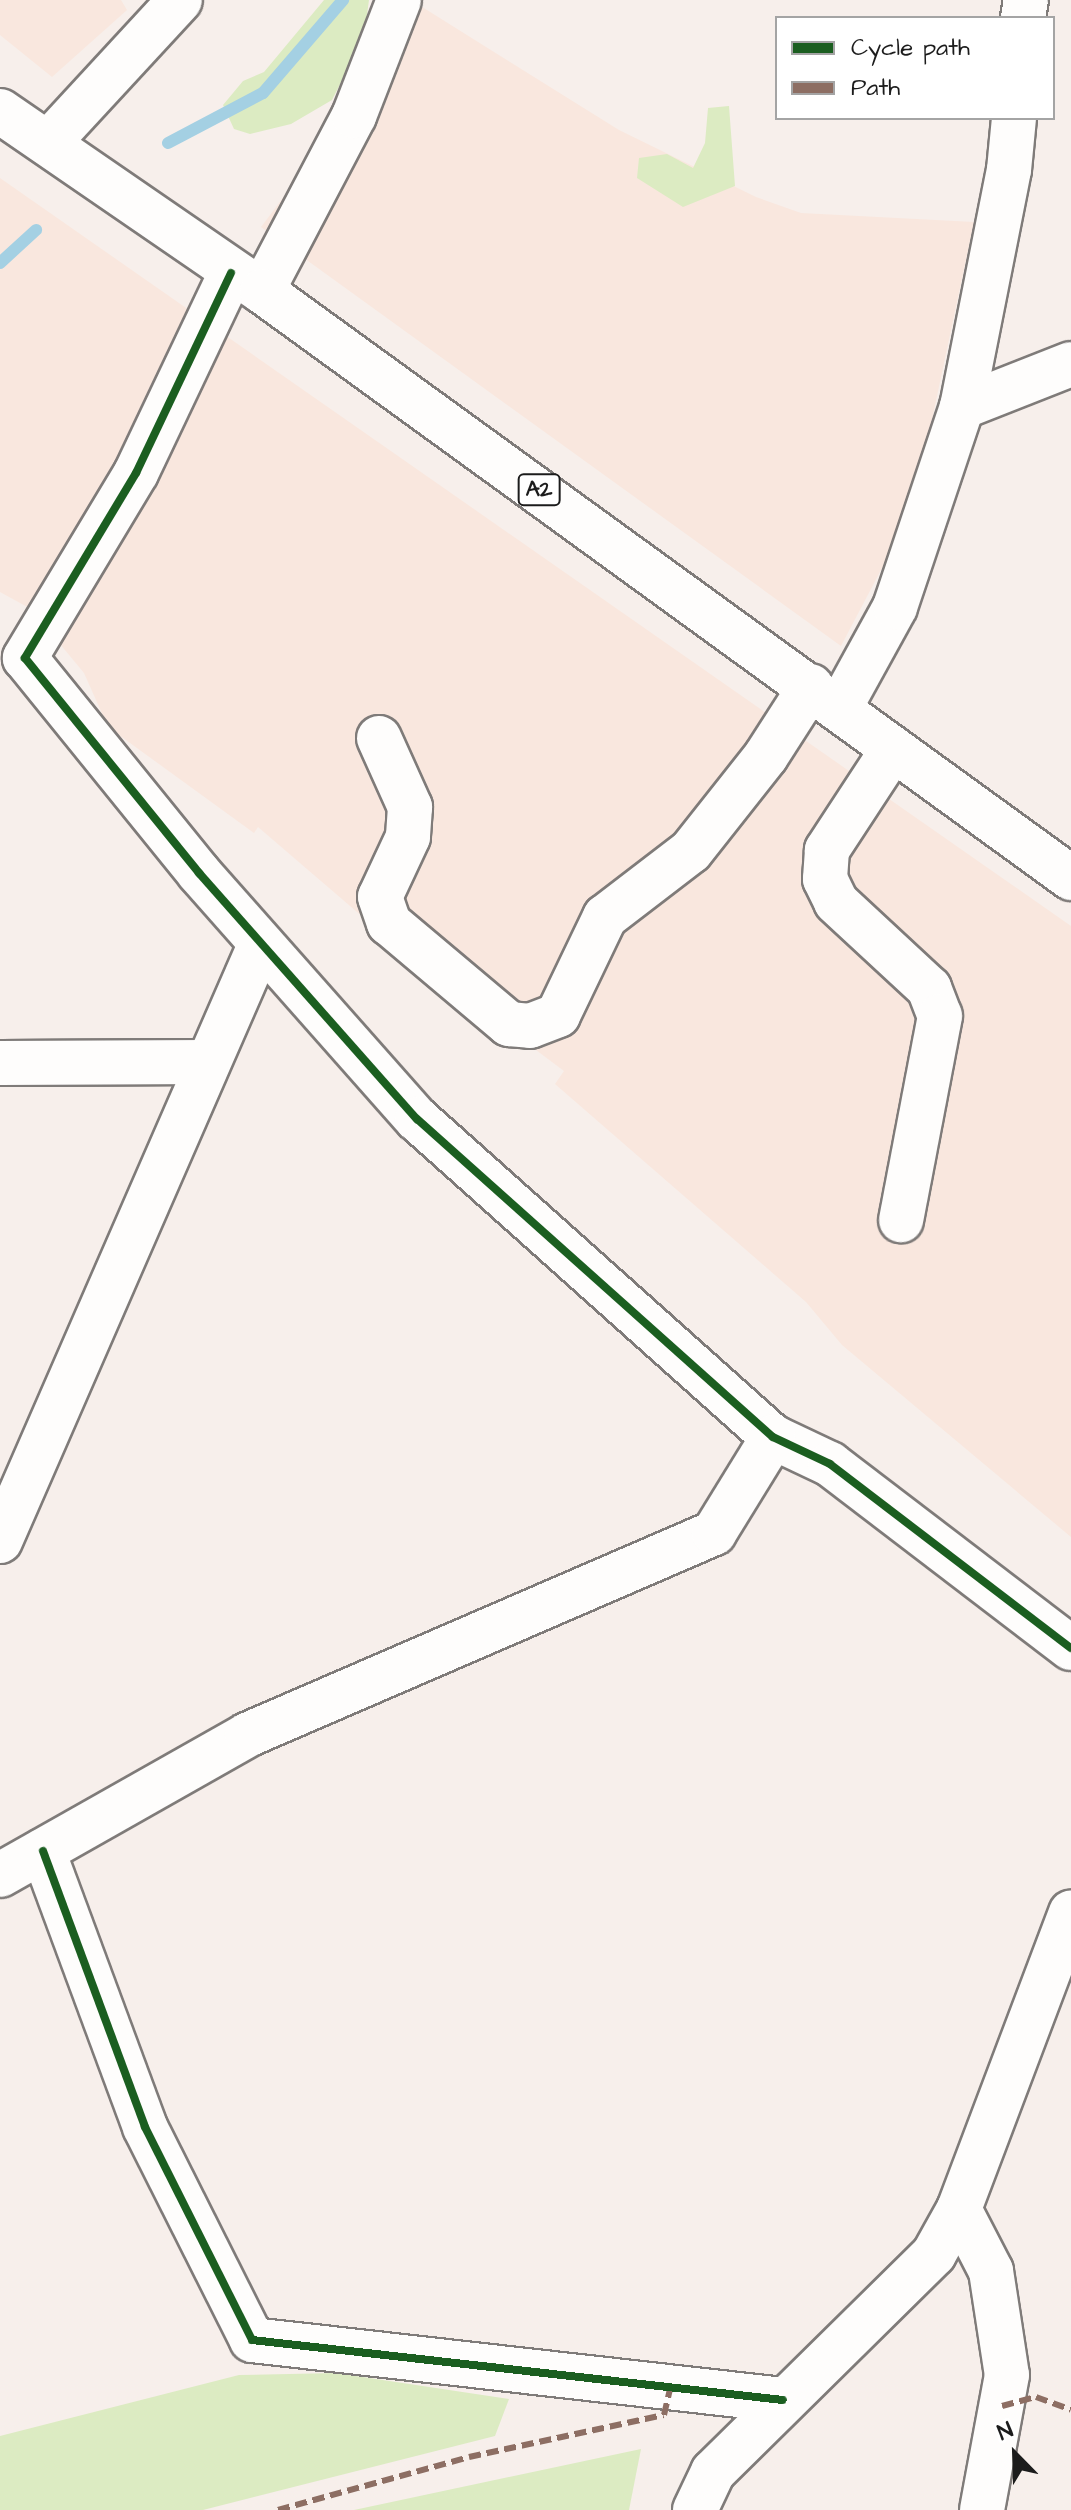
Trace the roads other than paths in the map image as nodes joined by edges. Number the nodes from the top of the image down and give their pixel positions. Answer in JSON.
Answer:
{"nodes":[{"id":1,"x":180,"y":0,"type":"edge"},
{"id":2,"x":399,"y":0,"type":"edge"},
{"id":3,"x":0,"y":111,"type":"edge"},
{"id":4,"x":1014,"y":120,"type":"edge"},
{"id":5,"x":49,"y":142,"type":"junction"},
{"id":6,"x":246,"y":282,"type":"junction"},
{"id":7,"x":1071,"y":364,"type":"edge"},
{"id":8,"x":962,"y":407,"type":"junction"},
{"id":9,"x":12,"y":648,"type":"edge"},
{"id":10,"x":825,"y":697,"type":"junction"},
{"id":11,"x":379,"y":738,"type":"dead end"},
{"id":12,"x":893,"y":749,"type":"junction"},
{"id":13,"x":1071,"y":878,"type":"edge"},
{"id":14,"x":260,"y":945,"type":"junction"},
{"id":15,"x":208,"y":1062,"type":"junction"},
{"id":16,"x":0,"y":1063,"type":"edge"},
{"id":17,"x":901,"y":1220,"type":"dead end"},
{"id":18,"x":773,"y":1437,"type":"junction"},
{"id":19,"x":0,"y":1541,"type":"edge"},
{"id":20,"x":1071,"y":1648,"type":"edge"},
{"id":21,"x":43,"y":1851,"type":"junction"},
{"id":22,"x":0,"y":1875,"type":"edge"},
{"id":23,"x":1071,"y":1912,"type":"edge"},
{"id":24,"x":959,"y":2209,"type":"junction"},
{"id":25,"x":783,"y":2400,"type":"junction"},
{"id":26,"x":695,"y":2510,"type":"edge"},
{"id":27,"x":982,"y":2510,"type":"edge"}],
"edges":[{"from":1,"to":5,"type":"street"},
{"from":2,"to":6,"type":"street"},
{"from":3,"to":5,"type":"street","number":"A2"},
{"from":4,"to":8,"type":"street"},
{"from":5,"to":6,"type":"street","number":"A2"},
{"from":6,"to":9,"type":"street"},
{"from":6,"to":10,"type":"street","number":"A2"},
{"from":7,"to":8,"type":"street"},
{"from":8,"to":10,"type":"street"},
{"from":9,"to":14,"type":"street"},
{"from":10,"to":11,"type":"street"},
{"from":10,"to":12,"type":"street","number":"A2"},
{"from":12,"to":13,"type":"street","number":"A2"},
{"from":12,"to":17,"type":"street"},
{"from":14,"to":15,"type":"street"},
{"from":14,"to":18,"type":"street"},
{"from":15,"to":16,"type":"street"},
{"from":15,"to":19,"type":"street"},
{"from":18,"to":20,"type":"street"},
{"from":18,"to":21,"type":"street"},
{"from":21,"to":22,"type":"street"},
{"from":21,"to":25,"type":"street"},
{"from":23,"to":24,"type":"street"},
{"from":24,"to":25,"type":"street"},
{"from":24,"to":27,"type":"street"},
{"from":25,"to":26,"type":"street"}]}
